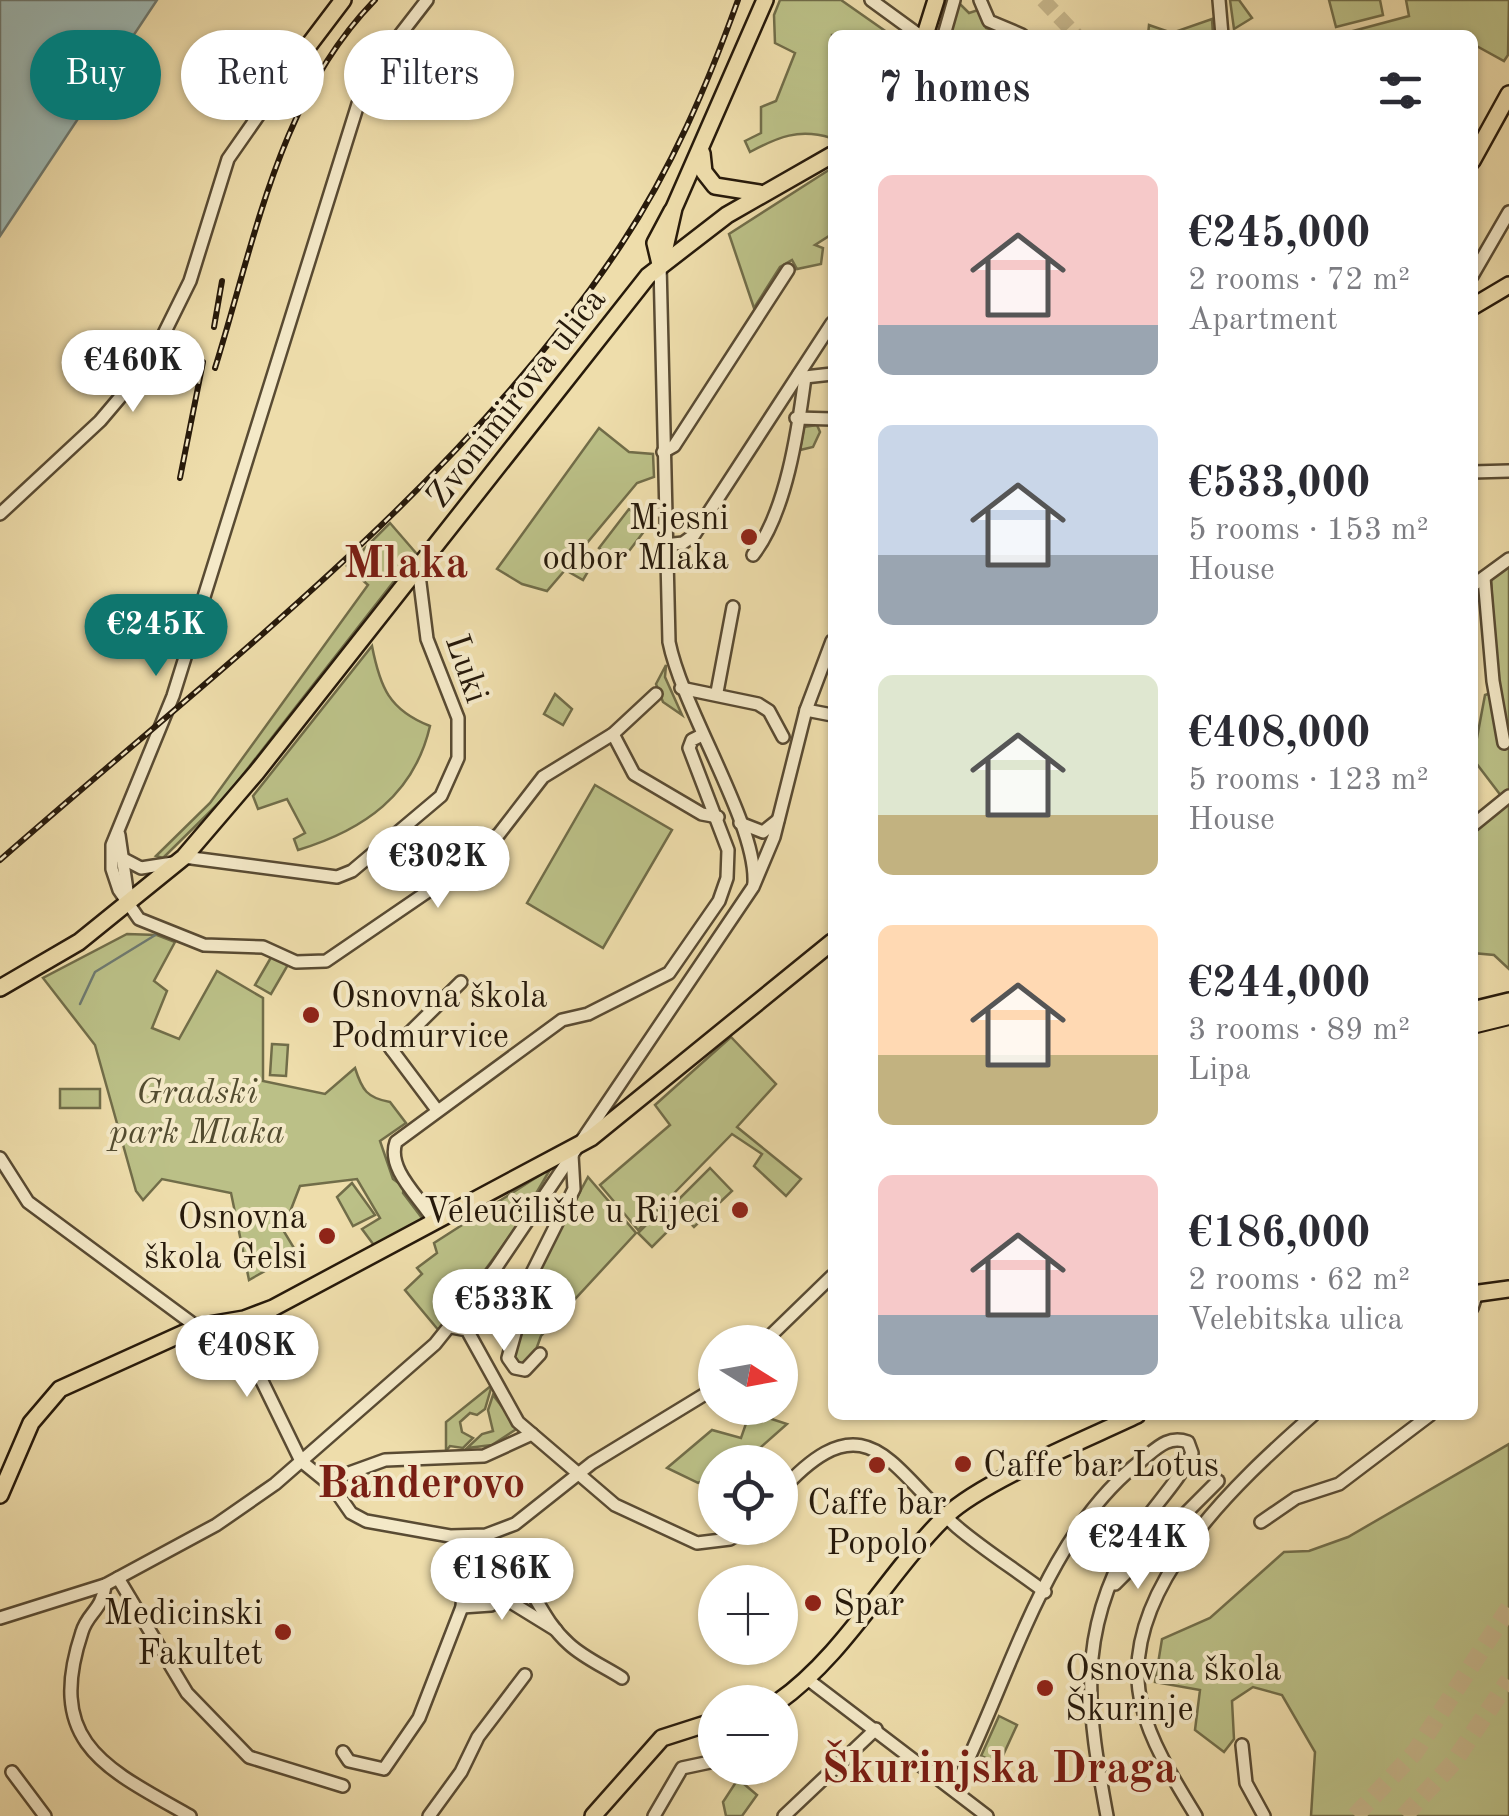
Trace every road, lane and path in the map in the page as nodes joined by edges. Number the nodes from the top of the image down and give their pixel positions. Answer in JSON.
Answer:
{"nodes":[{"id":1,"x":343,"y":0,"type":"edge"},
{"id":2,"x":427,"y":0,"type":"edge"},
{"id":3,"x":765,"y":0,"type":"edge"},
{"id":4,"x":871,"y":0,"type":"edge"},
{"id":5,"x":936,"y":0,"type":"edge"},
{"id":6,"x":954,"y":0,"type":"edge"},
{"id":7,"x":980,"y":0,"type":"edge"},
{"id":8,"x":1217,"y":3,"type":"edge"},
{"id":9,"x":320,"y":30,"type":"edge"},
{"id":10,"x":915,"y":30,"type":"edge"},
{"id":11,"x":924,"y":30,"type":"edge"},
{"id":12,"x":945,"y":30,"type":"edge"},
{"id":13,"x":1010,"y":30,"type":"edge"},
{"id":14,"x":1221,"y":30,"type":"edge"},
{"id":15,"x":1509,"y":94,"type":"edge"},
{"id":16,"x":255,"y":120,"type":"edge"},
{"id":17,"x":702,"y":147,"type":"junction"},
{"id":18,"x":1478,"y":151,"type":"edge"},
{"id":19,"x":828,"y":156,"type":"edge"},
{"id":20,"x":762,"y":193,"type":"junction"},
{"id":21,"x":1509,"y":212,"type":"edge"},
{"id":22,"x":660,"y":264,"type":"junction"},
{"id":23,"x":1478,"y":266,"type":"edge"},
{"id":24,"x":788,"y":270,"type":"dead end"},
{"id":25,"x":1509,"y":285,"type":"edge"},
{"id":26,"x":1478,"y":303,"type":"edge"},
{"id":27,"x":828,"y":330,"type":"edge"},
{"id":28,"x":828,"y":374,"type":"edge"},
{"id":29,"x":802,"y":376,"type":"junction"},
{"id":30,"x":796,"y":418,"type":"junction"},
{"id":31,"x":828,"y":419,"type":"edge"},
{"id":32,"x":662,"y":452,"type":"junction"},
{"id":33,"x":1509,"y":471,"type":"edge"},
{"id":34,"x":1478,"y":472,"type":"edge"},
{"id":35,"x":0,"y":514,"type":"edge"},
{"id":36,"x":664,"y":544,"type":"junction"},
{"id":37,"x":754,"y":556,"type":"dead end"},
{"id":38,"x":1509,"y":558,"type":"edge"},
{"id":39,"x":418,"y":567,"type":"junction"},
{"id":40,"x":1484,"y":578,"type":"junction"},
{"id":41,"x":1478,"y":582,"type":"edge"},
{"id":42,"x":733,"y":607,"type":"dead end"},
{"id":43,"x":828,"y":652,"type":"edge"},
{"id":44,"x":681,"y":688,"type":"junction"},
{"id":45,"x":717,"y":692,"type":"junction"},
{"id":46,"x":656,"y":694,"type":"dead end"},
{"id":47,"x":806,"y":710,"type":"junction"},
{"id":48,"x":828,"y":714,"type":"edge"},
{"id":49,"x":613,"y":734,"type":"junction"},
{"id":50,"x":702,"y":735,"type":"junction"},
{"id":51,"x":783,"y":736,"type":"dead end"},
{"id":52,"x":1504,"y":744,"type":"dead end"},
{"id":53,"x":1509,"y":796,"type":"edge"},
{"id":54,"x":718,"y":817,"type":"junction"},
{"id":55,"x":780,"y":817,"type":"junction"},
{"id":56,"x":1478,"y":821,"type":"edge"},
{"id":57,"x":740,"y":824,"type":"junction"},
{"id":58,"x":120,"y":828,"type":"junction"},
{"id":59,"x":746,"y":844,"type":"junction"},
{"id":60,"x":772,"y":846,"type":"junction"},
{"id":61,"x":119,"y":857,"type":"junction"},
{"id":62,"x":182,"y":858,"type":"junction"},
{"id":63,"x":754,"y":887,"type":"junction"},
{"id":64,"x":130,"y":904,"type":"junction"},
{"id":65,"x":828,"y":945,"type":"edge"},
{"id":66,"x":461,"y":982,"type":"dead end"},
{"id":67,"x":0,"y":988,"type":"edge"},
{"id":68,"x":1507,"y":1004,"type":"edge"},
{"id":69,"x":1478,"y":1013,"type":"edge"},
{"id":70,"x":437,"y":1110,"type":"junction"},
{"id":71,"x":574,"y":1146,"type":"junction"},
{"id":72,"x":0,"y":1158,"type":"edge"},
{"id":73,"x":552,"y":1185,"type":"junction"},
{"id":74,"x":574,"y":1189,"type":"junction"},
{"id":75,"x":434,"y":1221,"type":"junction"},
{"id":76,"x":828,"y":1280,"type":"edge"},
{"id":77,"x":1509,"y":1289,"type":"edge"},
{"id":78,"x":1478,"y":1297,"type":"edge"},
{"id":79,"x":470,"y":1304,"type":"junction"},
{"id":80,"x":217,"y":1324,"type":"junction"},
{"id":81,"x":782,"y":1325,"type":"edge"},
{"id":82,"x":197,"y":1327,"type":"junction"},
{"id":83,"x":451,"y":1327,"type":"junction"},
{"id":84,"x":467,"y":1330,"type":"junction"},
{"id":85,"x":540,"y":1354,"type":"dead end"},
{"id":86,"x":698,"y":1399,"type":"edge"},
{"id":87,"x":1127,"y":1420,"type":"edge"},
{"id":88,"x":1307,"y":1420,"type":"edge"},
{"id":89,"x":1423,"y":1420,"type":"edge"},
{"id":90,"x":532,"y":1434,"type":"junction"},
{"id":91,"x":300,"y":1462,"type":"junction"},
{"id":92,"x":798,"y":1474,"type":"edge"},
{"id":93,"x":578,"y":1476,"type":"junction"},
{"id":94,"x":328,"y":1481,"type":"junction"},
{"id":95,"x":1218,"y":1481,"type":"dead end"},
{"id":96,"x":0,"y":1495,"type":"edge"},
{"id":97,"x":947,"y":1516,"type":"junction"},
{"id":98,"x":1261,"y":1522,"type":"dead end"},
{"id":99,"x":467,"y":1540,"type":"junction"},
{"id":100,"x":698,"y":1542,"type":"edge"},
{"id":101,"x":118,"y":1578,"type":"junction"},
{"id":102,"x":529,"y":1584,"type":"junction"},
{"id":103,"x":106,"y":1585,"type":"junction"},
{"id":104,"x":1045,"y":1592,"type":"junction"},
{"id":105,"x":1106,"y":1592,"type":"junction"},
{"id":106,"x":504,"y":1598,"type":"junction"},
{"id":107,"x":462,"y":1607,"type":"junction"},
{"id":108,"x":0,"y":1618,"type":"edge"},
{"id":109,"x":561,"y":1633,"type":"junction"},
{"id":110,"x":525,"y":1674,"type":"dead end"},
{"id":111,"x":622,"y":1678,"type":"dead end"},
{"id":112,"x":806,"y":1678,"type":"junction"},
{"id":113,"x":798,"y":1685,"type":"edge"},
{"id":114,"x":858,"y":1714,"type":"junction"},
{"id":115,"x":698,"y":1726,"type":"edge"},
{"id":116,"x":876,"y":1729,"type":"junction"},
{"id":117,"x":1242,"y":1746,"type":"dead end"},
{"id":118,"x":855,"y":1748,"type":"junction"},
{"id":119,"x":343,"y":1752,"type":"dead end"},
{"id":120,"x":698,"y":1765,"type":"edge"},
{"id":121,"x":12,"y":1772,"type":"dead end"},
{"id":122,"x":343,"y":1786,"type":"dead end"},
{"id":123,"x":954,"y":1788,"type":"junction"},
{"id":124,"x":1194,"y":1815,"type":"edge"},
{"id":125,"x":45,"y":1816,"type":"edge"},
{"id":126,"x":190,"y":1816,"type":"edge"},
{"id":127,"x":429,"y":1816,"type":"edge"},
{"id":128,"x":592,"y":1816,"type":"edge"},
{"id":129,"x":654,"y":1816,"type":"edge"},
{"id":130,"x":784,"y":1816,"type":"edge"},
{"id":131,"x":987,"y":1816,"type":"edge"},
{"id":132,"x":1107,"y":1816,"type":"edge"},
{"id":133,"x":1264,"y":1816,"type":"edge"}],
"edges":[{"from":1,"to":9,"type":"main road"},
{"from":2,"to":58,"type":"street"},
{"from":3,"to":17,"type":"main road"},
{"from":4,"to":10,"type":"street"},
{"from":5,"to":11,"type":"main road"},
{"from":6,"to":12,"type":"street"},
{"from":7,"to":13,"type":"street"},
{"from":8,"to":14,"type":"street"},
{"from":15,"to":18,"type":"main road"},
{"from":16,"to":35,"type":"street"},
{"from":17,"to":20,"type":"main road"},
{"from":17,"to":22,"type":"main road"},
{"from":19,"to":20,"type":"main road","name":"Zvonimirova ulica"},
{"from":20,"to":22,"type":"main road","name":"Zvonimirova ulica"},
{"from":21,"to":23,"type":"street"},
{"from":22,"to":32,"type":"street"},
{"from":22,"to":39,"type":"main road","name":"Zvonimirova ulica"},
{"from":24,"to":32,"type":"street"},
{"from":25,"to":26,"type":"main road"},
{"from":27,"to":29,"type":"street"},
{"from":28,"to":29,"type":"street"},
{"from":29,"to":30,"type":"street"},
{"from":29,"to":36,"type":"street"},
{"from":30,"to":31,"type":"street"},
{"from":30,"to":37,"type":"street"},
{"from":32,"to":36,"type":"street"},
{"from":33,"to":34,"type":"street"},
{"from":36,"to":44,"type":"street"},
{"from":38,"to":40,"type":"street"},
{"from":39,"to":62,"type":"main road","name":"Zvonimirova ulica"},
{"from":39,"to":62,"type":"street","name":"Luki"},
{"from":40,"to":41,"type":"street"},
{"from":40,"to":52,"type":"street"},
{"from":42,"to":45,"type":"street"},
{"from":43,"to":47,"type":"street"},
{"from":44,"to":45,"type":"street"},
{"from":44,"to":50,"type":"street"},
{"from":45,"to":51,"type":"street"},
{"from":46,"to":49,"type":"street"},
{"from":47,"to":48,"type":"street"},
{"from":47,"to":55,"type":"street"},
{"from":49,"to":54,"type":"street"},
{"from":49,"to":64,"type":"street"},
{"from":50,"to":54,"type":"street"},
{"from":50,"to":57,"type":"street"},
{"from":53,"to":56,"type":"street"},
{"from":54,"to":70,"type":"street"},
{"from":55,"to":57,"type":"street"},
{"from":55,"to":60,"type":"street"},
{"from":57,"to":59,"type":"street"},
{"from":58,"to":61,"type":"street"},
{"from":58,"to":64,"type":"street"},
{"from":59,"to":60,"type":"street"},
{"from":59,"to":63,"type":"street"},
{"from":60,"to":63,"type":"street"},
{"from":61,"to":62,"type":"street","name":"Luki"},
{"from":61,"to":64,"type":"street"},
{"from":62,"to":64,"type":"main road","name":"Zvonimirova ulica"},
{"from":63,"to":71,"type":"street"},
{"from":64,"to":67,"type":"main road","name":"Zvonimirova ulica"},
{"from":65,"to":71,"type":"main road"},
{"from":66,"to":70,"type":"street"},
{"from":68,"to":69,"type":"highway"},
{"from":70,"to":75,"type":"street"},
{"from":71,"to":73,"type":"street"},
{"from":71,"to":74,"type":"street"},
{"from":71,"to":75,"type":"main road"},
{"from":72,"to":82,"type":"street"},
{"from":73,"to":74,"type":"street"},
{"from":73,"to":79,"type":"street"},
{"from":74,"to":85,"type":"street"},
{"from":75,"to":80,"type":"main road"},
{"from":76,"to":81,"type":"street"},
{"from":77,"to":78,"type":"main road"},
{"from":79,"to":83,"type":"street"},
{"from":79,"to":84,"type":"street"},
{"from":80,"to":82,"type":"main road"},
{"from":80,"to":91,"type":"street"},
{"from":82,"to":96,"type":"main road"},
{"from":83,"to":84,"type":"street"},
{"from":83,"to":91,"type":"street"},
{"from":84,"to":90,"type":"street"},
{"from":86,"to":93,"type":"street"},
{"from":87,"to":97,"type":"main road"},
{"from":88,"to":124,"type":"street"},
{"from":89,"to":98,"type":"street"},
{"from":90,"to":93,"type":"street"},
{"from":90,"to":94,"type":"street"},
{"from":91,"to":94,"type":"street"},
{"from":91,"to":101,"type":"street"},
{"from":92,"to":97,"type":"street"},
{"from":93,"to":99,"type":"street"},
{"from":93,"to":100,"type":"street"},
{"from":94,"to":99,"type":"street"},
{"from":95,"to":105,"type":"street"},
{"from":97,"to":104,"type":"street"},
{"from":97,"to":112,"type":"main road"},
{"from":99,"to":102,"type":"street"},
{"from":99,"to":107,"type":"street"},
{"from":101,"to":103,"type":"street"},
{"from":101,"to":122,"type":"street"},
{"from":102,"to":106,"type":"street"},
{"from":102,"to":109,"type":"street"},
{"from":103,"to":108,"type":"street"},
{"from":103,"to":126,"type":"street"},
{"from":104,"to":105,"type":"street"},
{"from":104,"to":123,"type":"street"},
{"from":105,"to":132,"type":"street"},
{"from":106,"to":107,"type":"street"},
{"from":106,"to":109,"type":"street"},
{"from":107,"to":119,"type":"street"},
{"from":109,"to":111,"type":"street"},
{"from":110,"to":127,"type":"street"},
{"from":112,"to":113,"type":"main road"},
{"from":112,"to":114,"type":"street"},
{"from":114,"to":116,"type":"street"},
{"from":114,"to":118,"type":"street"},
{"from":115,"to":128,"type":"main road"},
{"from":116,"to":118,"type":"street"},
{"from":116,"to":123,"type":"street"},
{"from":117,"to":133,"type":"street"},
{"from":118,"to":130,"type":"street"},
{"from":120,"to":129,"type":"street"},
{"from":121,"to":125,"type":"street"},
{"from":123,"to":131,"type":"street"}]}
